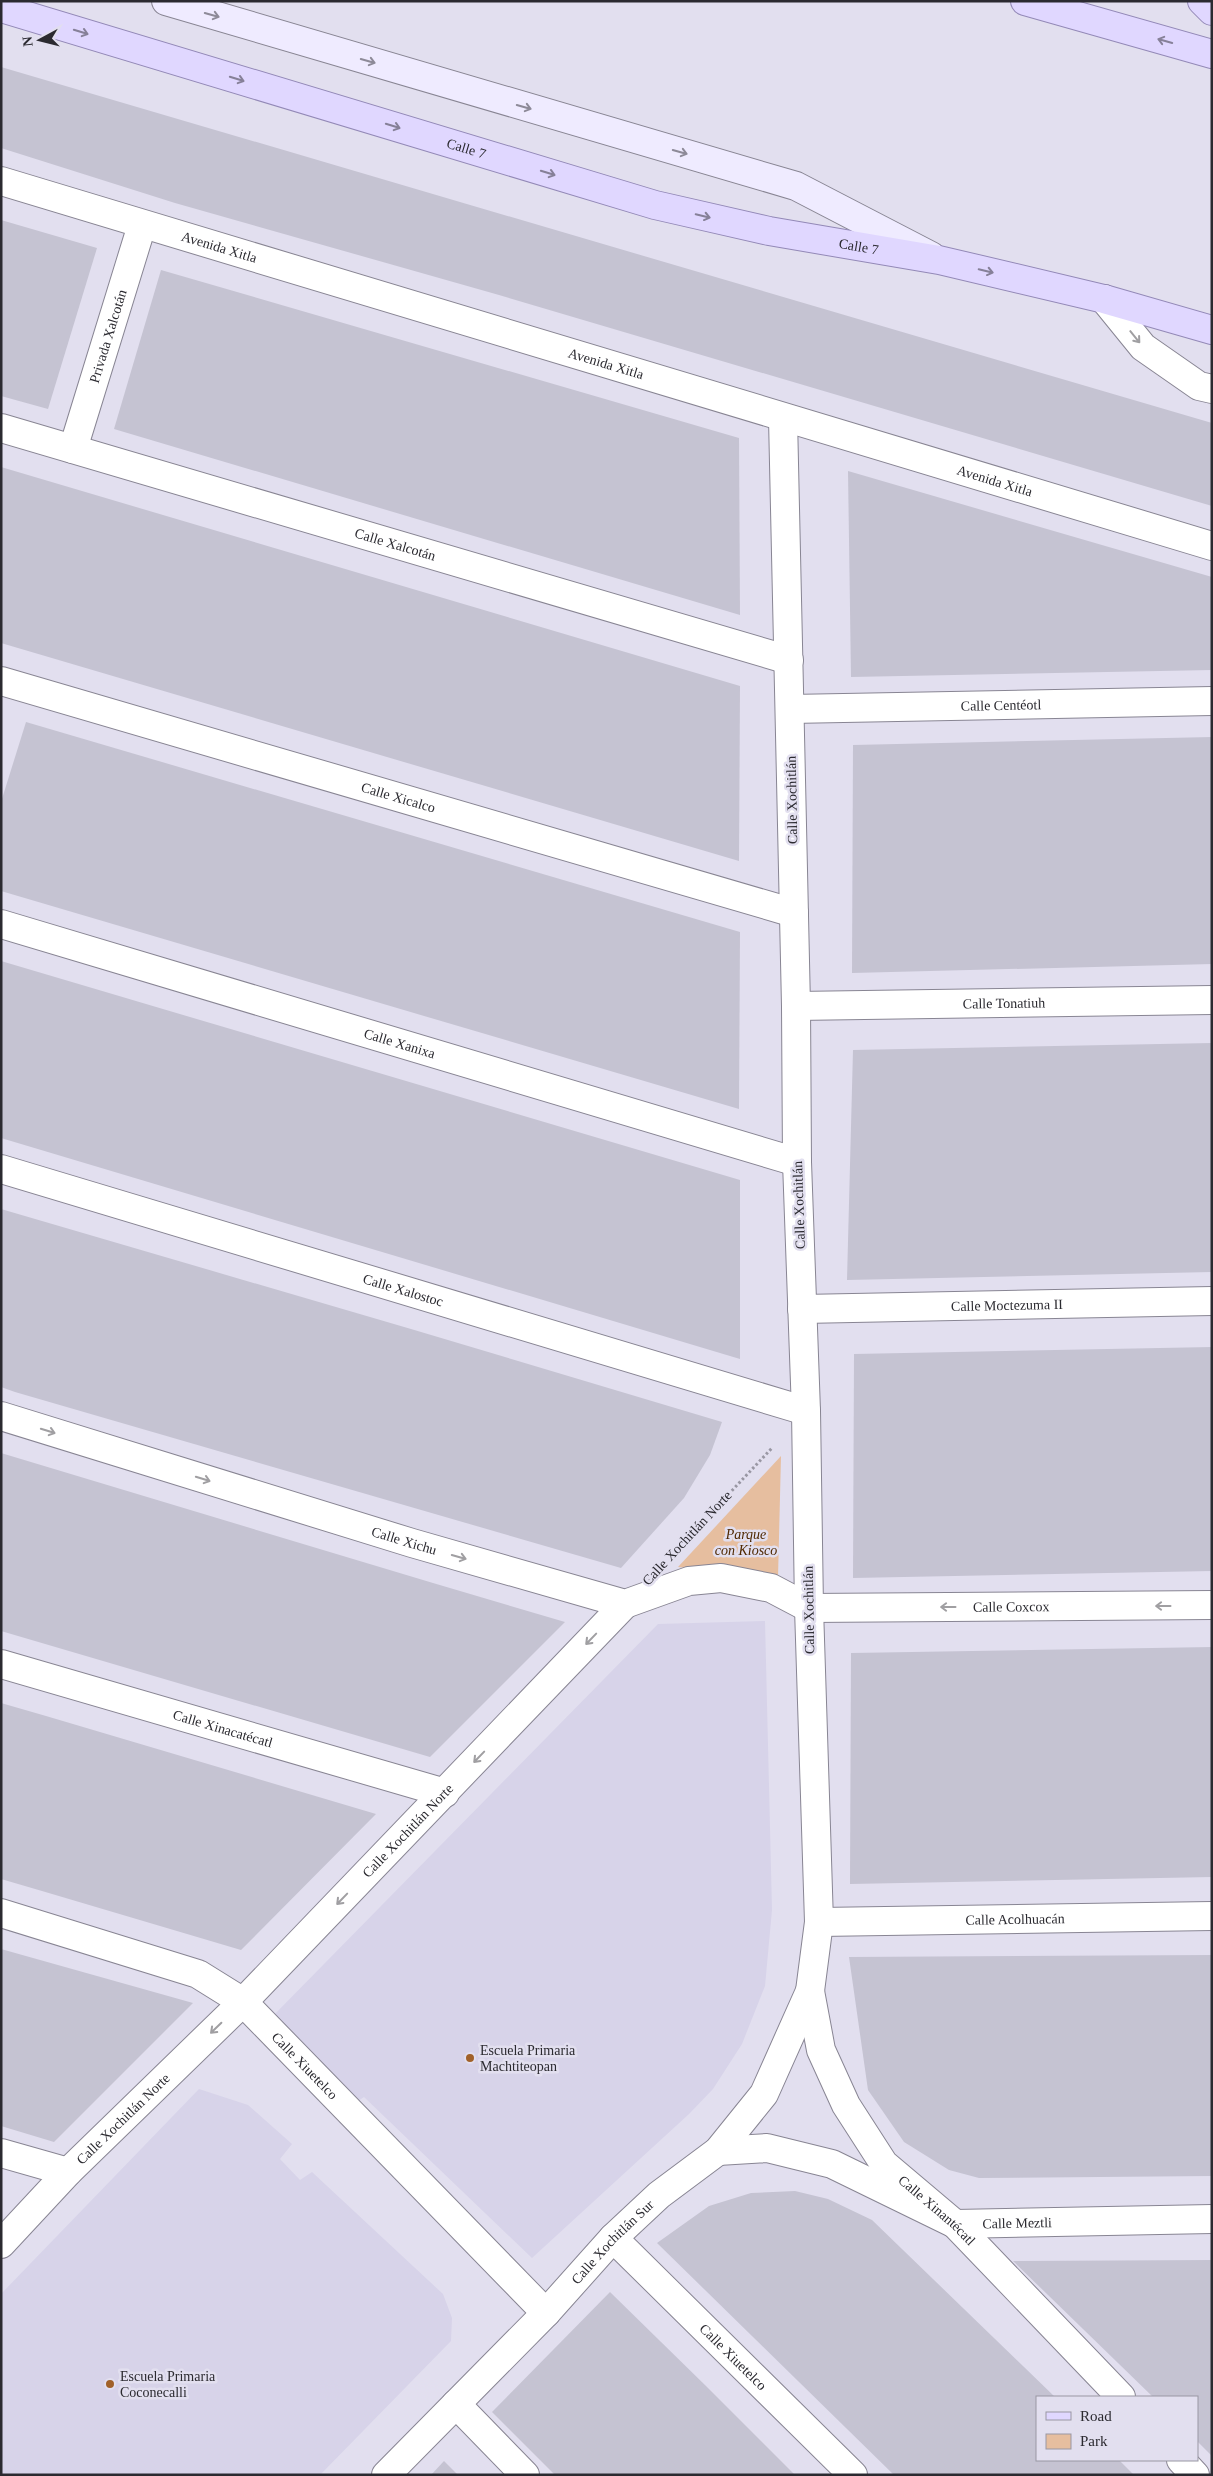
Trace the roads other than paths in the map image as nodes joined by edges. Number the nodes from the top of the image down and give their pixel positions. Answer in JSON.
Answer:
{"nodes":[{"id":1,"x":166,"y":1,"type":"edge"},
{"id":2,"x":1024,"y":1,"type":"edge"},
{"id":3,"x":1202,"y":1,"type":"edge"},
{"id":4,"x":1,"y":8,"type":"edge"},
{"id":5,"x":1212,"y":11,"type":"edge"},
{"id":6,"x":1212,"y":54,"type":"edge"},
{"id":7,"x":1,"y":182,"type":"edge"},
{"id":8,"x":142,"y":225,"type":"junction"},
{"id":9,"x":939,"y":260,"type":"junction"},
{"id":10,"x":1104,"y":300,"type":"junction"},
{"id":11,"x":1212,"y":330,"type":"edge"},
{"id":12,"x":1212,"y":389,"type":"edge"},
{"id":13,"x":783,"y":418,"type":"junction"},
{"id":14,"x":1,"y":428,"type":"edge"},
{"id":15,"x":73,"y":449,"type":"junction"},
{"id":16,"x":1212,"y":546,"type":"edge"},
{"id":17,"x":789,"y":660,"type":"junction"},
{"id":18,"x":2,"y":683,"type":"edge"},
{"id":19,"x":1212,"y":701,"type":"edge"},
{"id":20,"x":790,"y":709,"type":"junction"},
{"id":21,"x":794,"y":913,"type":"junction"},
{"id":22,"x":1,"y":924,"type":"edge"},
{"id":23,"x":1212,"y":1000,"type":"edge"},
{"id":24,"x":796,"y":1006,"type":"junction"},
{"id":25,"x":797,"y":1162,"type":"junction"},
{"id":26,"x":1,"y":1169,"type":"edge"},
{"id":27,"x":1212,"y":1301,"type":"edge"},
{"id":28,"x":802,"y":1309,"type":"junction"},
{"id":29,"x":806,"y":1411,"type":"junction"},
{"id":30,"x":1,"y":1416,"type":"edge"},
{"id":31,"x":625,"y":1604,"type":"junction"},
{"id":32,"x":1212,"y":1605,"type":"edge"},
{"id":33,"x":808,"y":1608,"type":"junction"},
{"id":34,"x":1,"y":1664,"type":"edge"},
{"id":35,"x":445,"y":1793,"type":"junction"},
{"id":36,"x":1,"y":1913,"type":"edge"},
{"id":37,"x":1212,"y":1916,"type":"edge"},
{"id":38,"x":819,"y":1922,"type":"junction"},
{"id":39,"x":810,"y":1991,"type":"junction"},
{"id":40,"x":243,"y":2002,"type":"junction"},
{"id":41,"x":718,"y":2151,"type":"junction"},
{"id":42,"x":1,"y":2153,"type":"edge"},
{"id":43,"x":68,"y":2172,"type":"junction"},
{"id":44,"x":1212,"y":2219,"type":"edge"},
{"id":45,"x":955,"y":2224,"type":"junction"},
{"id":46,"x":613,"y":2238,"type":"junction"},
{"id":47,"x":1,"y":2244,"type":"edge"},
{"id":48,"x":546,"y":2313,"type":"junction"},
{"id":49,"x":1120,"y":2396,"type":"edge"},
{"id":50,"x":456,"y":2404,"type":"junction"},
{"id":51,"x":1182,"y":2461,"type":"edge"},
{"id":52,"x":386,"y":2475,"type":"edge"},
{"id":53,"x":525,"y":2475,"type":"edge"},
{"id":54,"x":853,"y":2475,"type":"edge"},
{"id":55,"x":1195,"y":2475,"type":"edge"}],
"edges":[{"from":1,"to":9,"type":"main road","name":"Calle 7","one_way":true},
{"from":6,"to":2,"type":"main road","one_way":true},
{"from":3,"to":5,"type":"main road"},
{"from":4,"to":9,"type":"main road","name":"Calle 7","one_way":true},
{"from":7,"to":8,"type":"street","name":"Avenida Xitla"},
{"from":8,"to":13,"type":"street","name":"Avenida Xitla"},
{"from":8,"to":15,"type":"street","name":"Privada Xalcotán"},
{"from":9,"to":10,"type":"main road","name":"Calle 7","one_way":true},
{"from":10,"to":11,"type":"main road","name":"Calle 7"},
{"from":10,"to":12,"type":"street","one_way":true},
{"from":13,"to":16,"type":"street","name":"Avenida Xitla"},
{"from":13,"to":17,"type":"street","name":"Calle Xochitlán"},
{"from":14,"to":15,"type":"street","name":"Calle Xalcotán"},
{"from":15,"to":17,"type":"street","name":"Calle Xalcotán"},
{"from":17,"to":20,"type":"street","name":"Calle Xochitlán"},
{"from":18,"to":21,"type":"street","name":"Calle Xicalco"},
{"from":19,"to":20,"type":"street","name":"Calle Centéotl"},
{"from":20,"to":21,"type":"street","name":"Calle Xochitlán"},
{"from":21,"to":24,"type":"street","name":"Calle Xochitlán"},
{"from":22,"to":25,"type":"street","name":"Calle Xanixa"},
{"from":23,"to":24,"type":"street","name":"Calle Tonatiuh"},
{"from":24,"to":25,"type":"street","name":"Calle Xochitlán"},
{"from":25,"to":28,"type":"street","name":"Calle Xochitlán"},
{"from":26,"to":29,"type":"street","name":"Calle Xalostoc"},
{"from":27,"to":28,"type":"street","name":"Calle Moctezuma II"},
{"from":28,"to":29,"type":"street","name":"Calle Xochitlán"},
{"from":29,"to":33,"type":"street","name":"Calle Xochitlán"},
{"from":30,"to":31,"type":"street","name":"Calle Xichu","one_way":true},
{"from":31,"to":33,"type":"street"},
{"from":31,"to":35,"type":"street","name":"Calle Xochitlán Norte","one_way":true},
{"from":32,"to":33,"type":"street","name":"Calle Coxcox","one_way":true},
{"from":33,"to":38,"type":"street","name":"Calle Xochitlán"},
{"from":34,"to":35,"type":"street","name":"Calle Xinacatécatl"},
{"from":35,"to":40,"type":"street","name":"Calle Xochitlán Norte","one_way":true},
{"from":36,"to":40,"type":"street","name":"Calle Xiuetelco"},
{"from":37,"to":38,"type":"street","name":"Calle Acolhuacán"},
{"from":38,"to":39,"type":"street","name":"Calle Xochitlán"},
{"from":39,"to":41,"type":"street","name":"Calle Xochitlán Sur"},
{"from":39,"to":45,"type":"street","name":"Calle Xinantécatl"},
{"from":40,"to":43,"type":"street","name":"Calle Xochitlán Norte","one_way":true},
{"from":40,"to":48,"type":"street","name":"Calle Xiuetelco"},
{"from":41,"to":45,"type":"street","name":"Calle Meztli"},
{"from":41,"to":46,"type":"street","name":"Calle Xochitlán Sur"},
{"from":42,"to":43,"type":"street"},
{"from":43,"to":47,"type":"street","name":"Calle Xochitlán Norte"},
{"from":44,"to":45,"type":"street","name":"Calle Meztli"},
{"from":45,"to":49,"type":"street","name":"Calle Xinantécatl"},
{"from":46,"to":48,"type":"street","name":"Calle Xochitlán Sur"},
{"from":46,"to":54,"type":"street","name":"Calle Xiuetelco"},
{"from":48,"to":50,"type":"street","name":"Calle Xochitlán Sur"},
{"from":50,"to":52,"type":"street","name":"Calle Xochitlán Sur"},
{"from":50,"to":53,"type":"street"},
{"from":51,"to":55,"type":"street"}]}
